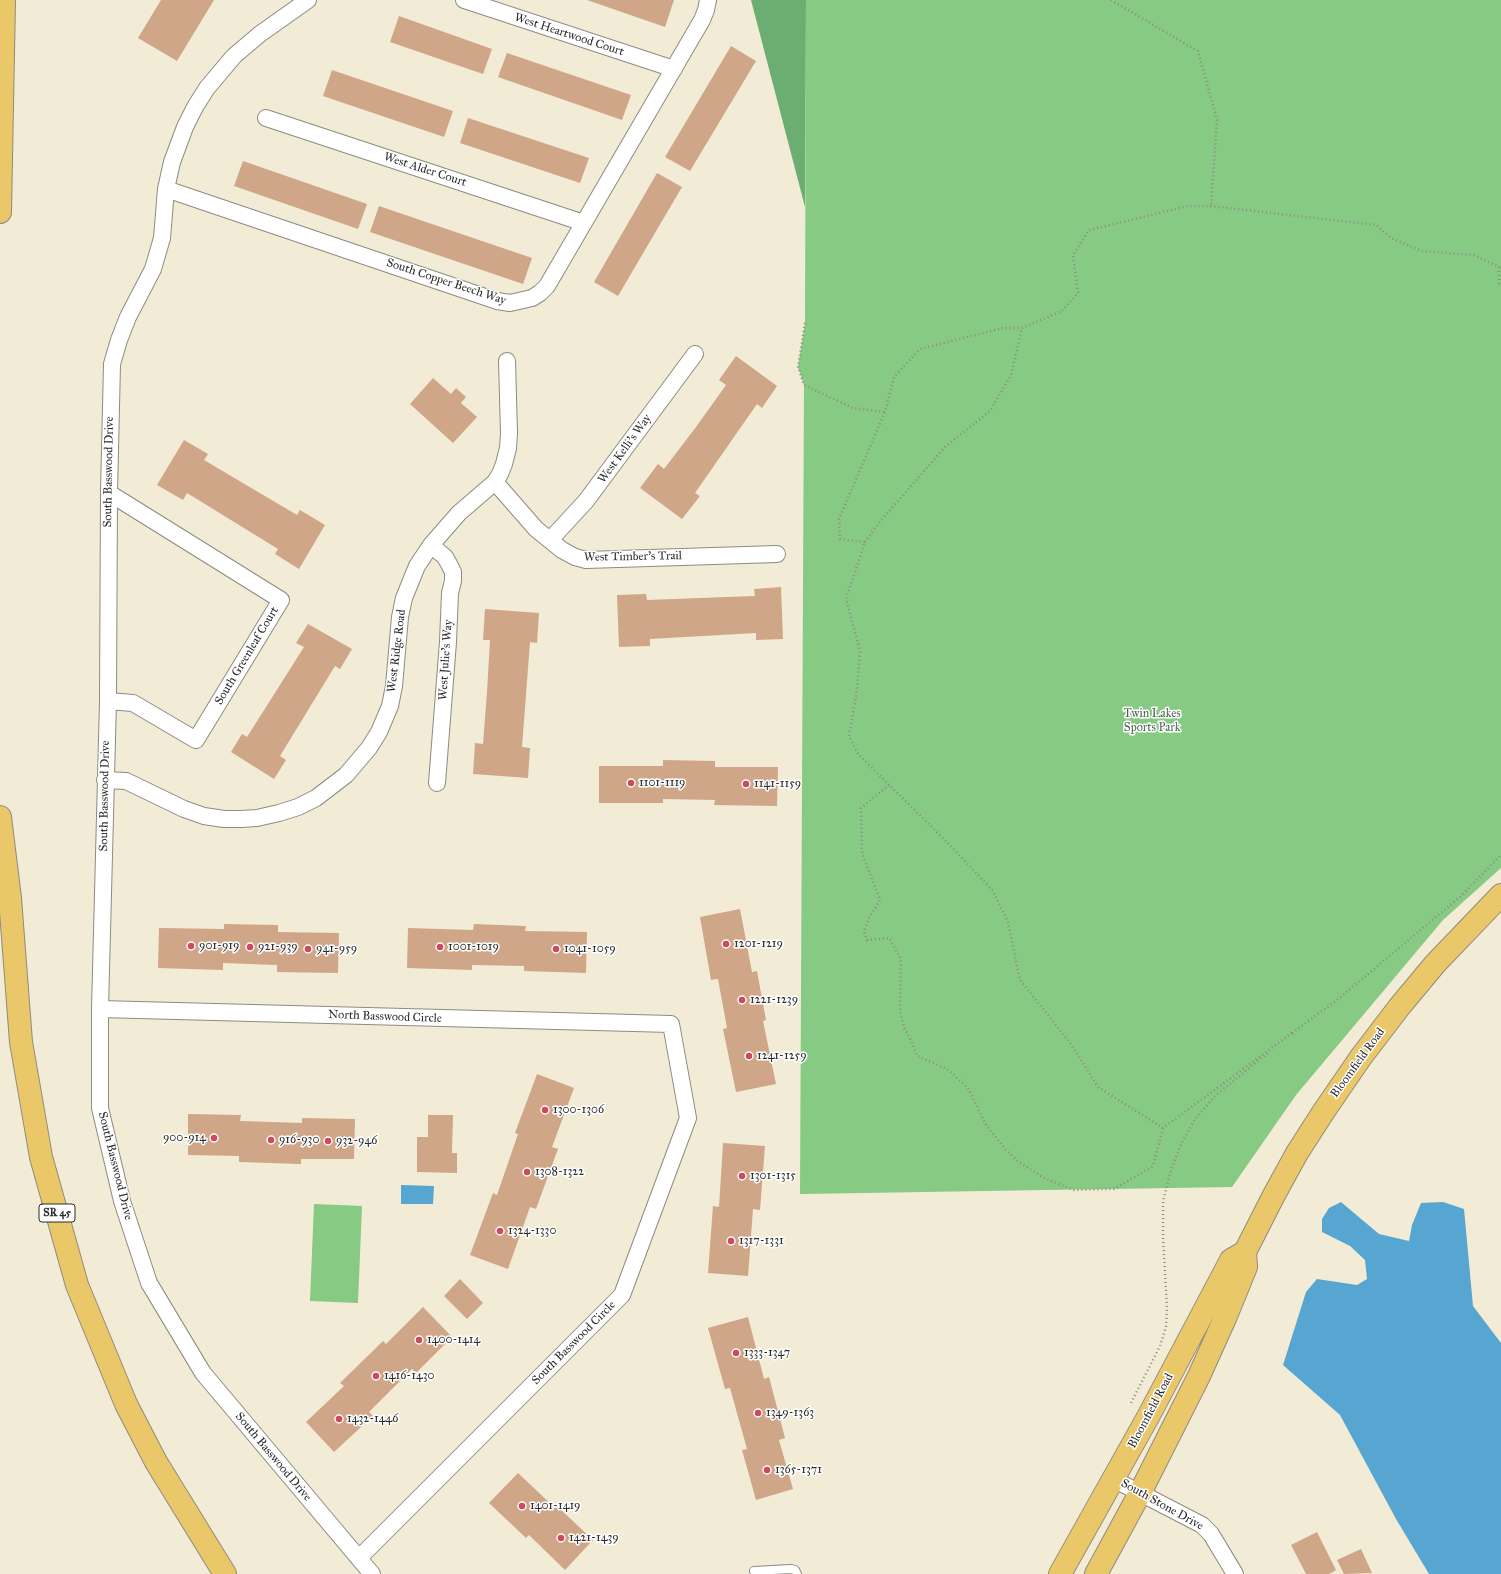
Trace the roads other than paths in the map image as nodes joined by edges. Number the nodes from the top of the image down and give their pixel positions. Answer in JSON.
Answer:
{"nodes":[{"id":1,"x":4,"y":0,"type":"edge"},
{"id":2,"x":308,"y":0,"type":"edge"},
{"id":3,"x":464,"y":0,"type":"edge"},
{"id":4,"x":708,"y":0,"type":"edge"},
{"id":5,"x":674,"y":69,"type":"junction"},
{"id":6,"x":266,"y":118,"type":"dead end"},
{"id":7,"x":166,"y":189,"type":"junction"},
{"id":8,"x":0,"y":212,"type":"edge"},
{"id":9,"x":584,"y":223,"type":"junction"},
{"id":10,"x":694,"y":354,"type":"dead end"},
{"id":11,"x":507,"y":361,"type":"dead end"},
{"id":12,"x":495,"y":482,"type":"junction"},
{"id":13,"x":109,"y":493,"type":"junction"},
{"id":14,"x":550,"y":540,"type":"junction"},
{"id":15,"x":431,"y":545,"type":"junction"},
{"id":16,"x":777,"y":554,"type":"dead end"},
{"id":17,"x":108,"y":701,"type":"junction"},
{"id":18,"x":105,"y":780,"type":"junction"},
{"id":19,"x":437,"y":783,"type":"dead end"},
{"id":20,"x":0,"y":817,"type":"edge"},
{"id":21,"x":1501,"y":895,"type":"edge"},
{"id":22,"x":100,"y":1009,"type":"junction"},
{"id":23,"x":671,"y":1024,"type":"joint"},
{"id":24,"x":1245,"y":1252,"type":"junction"},
{"id":25,"x":1113,"y":1479,"type":"junction"},
{"id":26,"x":1140,"y":1493,"type":"junction"},
{"id":27,"x":359,"y":1558,"type":"junction"},
{"id":28,"x":754,"y":1571,"type":"dead end"},
{"id":29,"x":225,"y":1574,"type":"edge"},
{"id":30,"x":372,"y":1574,"type":"edge"},
{"id":31,"x":797,"y":1574,"type":"edge"},
{"id":32,"x":1060,"y":1574,"type":"edge"},
{"id":33,"x":1096,"y":1574,"type":"edge"},
{"id":34,"x":1235,"y":1574,"type":"edge"}],
"edges":[{"from":1,"to":8,"type":"main road"},
{"from":2,"to":7,"type":"street","name":"South Basswood Drive"},
{"from":3,"to":5,"type":"street","name":"West Heartwood Court"},
{"from":4,"to":5,"type":"street","name":"South Copper Beech Way"},
{"from":5,"to":9,"type":"street","name":"South Copper Beech Way"},
{"from":6,"to":9,"type":"street","name":"West Alder Court"},
{"from":7,"to":9,"type":"street","name":"South Copper Beech Way"},
{"from":7,"to":13,"type":"street","name":"South Basswood Drive"},
{"from":10,"to":14,"type":"street","name":"West Kelli's Way"},
{"from":11,"to":12,"type":"street","name":"West Ridge Road"},
{"from":12,"to":14,"type":"street","name":"West Timber's Trail"},
{"from":12,"to":15,"type":"street","name":"West Ridge Road"},
{"from":13,"to":17,"type":"street","name":"South Basswood Drive"},
{"from":13,"to":17,"type":"street","name":"South Greenleaf Court"},
{"from":14,"to":16,"type":"street","name":"West Timber's Trail"},
{"from":15,"to":18,"type":"street","name":"West Ridge Road"},
{"from":15,"to":19,"type":"street","name":"West Julie's Way"},
{"from":17,"to":18,"type":"street","name":"South Basswood Drive"},
{"from":18,"to":22,"type":"street","name":"South Basswood Drive"},
{"from":20,"to":29,"type":"main road","number":"SR 45"},
{"from":21,"to":24,"type":"main road","name":"Bloomfield Road"},
{"from":22,"to":23,"type":"street","name":"North Basswood Circle"},
{"from":22,"to":27,"type":"street","name":"South Basswood Drive"},
{"from":23,"to":27,"type":"street","name":"South Basswood Circle"},
{"from":24,"to":25,"type":"main road","name":"Bloomfield Road"},
{"from":24,"to":26,"type":"main road","name":"Bloomfield Road"},
{"from":25,"to":26,"type":"street","name":"South Stone Drive"},
{"from":25,"to":32,"type":"main road","name":"Bloomfield Road"},
{"from":26,"to":33,"type":"main road","name":"Bloomfield Road"},
{"from":26,"to":34,"type":"street","name":"South Stone Drive"},
{"from":27,"to":30,"type":"street","name":"South Basswood Drive"},
{"from":28,"to":31,"type":"lane"}]}
